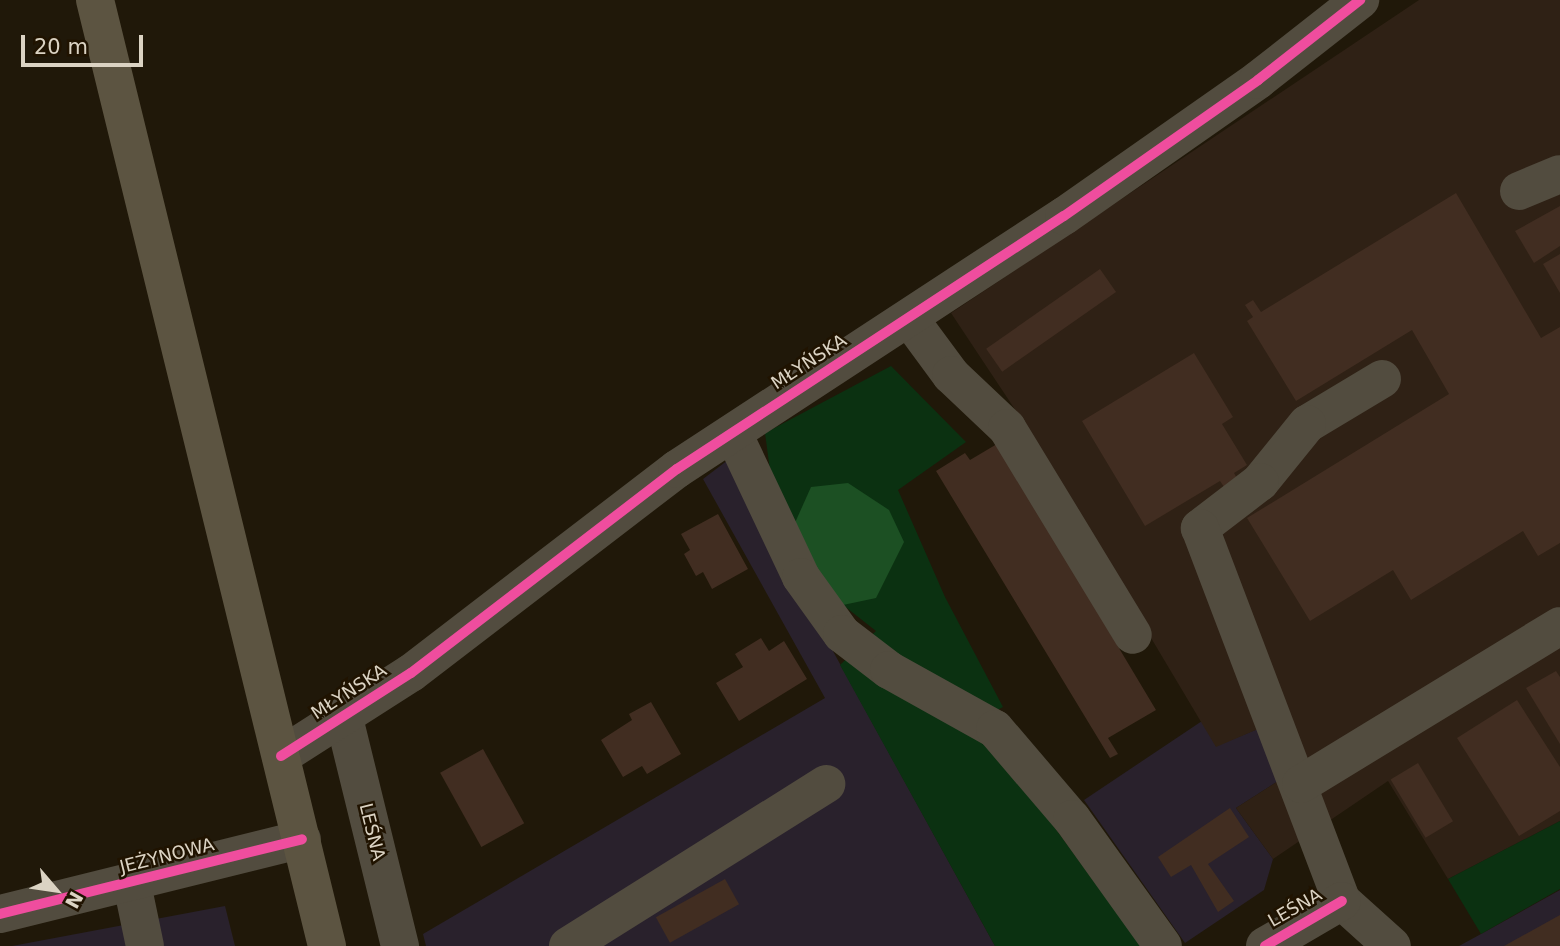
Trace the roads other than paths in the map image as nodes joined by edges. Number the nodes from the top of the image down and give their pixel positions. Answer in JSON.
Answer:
{"nodes":[{"id":1,"x":95,"y":0,"type":"edge"},
{"id":2,"x":1360,"y":0,"type":"edge"},
{"id":3,"x":1560,"y":174,"type":"edge"},
{"id":4,"x":1519,"y":191,"type":"dead end"},
{"id":5,"x":909,"y":318,"type":"junction"},
{"id":6,"x":1382,"y":379,"type":"dead end"},
{"id":7,"x":733,"y":433,"type":"junction"},
{"id":8,"x":1560,"y":626,"type":"edge"},
{"id":9,"x":1133,"y":635,"type":"dead end"},
{"id":10,"x":344,"y":718,"type":"junction"},
{"id":11,"x":281,"y":756,"type":"junction"},
{"id":12,"x":826,"y":784,"type":"dead end"},
{"id":13,"x":1301,"y":784,"type":"junction"},
{"id":14,"x":302,"y":839,"type":"junction"},
{"id":15,"x":132,"y":884,"type":"junction"},
{"id":16,"x":1342,"y":901,"type":"junction"},
{"id":17,"x":0,"y":914,"type":"edge"},
{"id":18,"x":145,"y":946,"type":"edge"},
{"id":19,"x":327,"y":946,"type":"edge"},
{"id":20,"x":400,"y":946,"type":"edge"},
{"id":21,"x":568,"y":946,"type":"edge"},
{"id":22,"x":1163,"y":946,"type":"edge"},
{"id":23,"x":1265,"y":946,"type":"edge"},
{"id":24,"x":1392,"y":946,"type":"edge"}],
"edges":[{"from":1,"to":11,"type":"main road"},
{"from":2,"to":5,"type":"street","name":"MŁYŃSKA"},
{"from":3,"to":4,"type":"street"},
{"from":5,"to":7,"type":"street","name":"MŁYŃSKA"},
{"from":5,"to":9,"type":"street"},
{"from":6,"to":13,"type":"street"},
{"from":7,"to":10,"type":"street","name":"MŁYŃSKA"},
{"from":7,"to":22,"type":"street"},
{"from":8,"to":13,"type":"street"},
{"from":10,"to":11,"type":"street","name":"MŁYŃSKA"},
{"from":10,"to":20,"type":"street","name":"LEŚNA"},
{"from":11,"to":14,"type":"main road"},
{"from":12,"to":21,"type":"street"},
{"from":13,"to":16,"type":"street"},
{"from":14,"to":15,"type":"street","name":"JEŻYNOWA"},
{"from":14,"to":19,"type":"main road"},
{"from":15,"to":17,"type":"street","name":"JEŻYNOWA"},
{"from":15,"to":18,"type":"street"},
{"from":16,"to":23,"type":"street","name":"LEŚNA"},
{"from":16,"to":24,"type":"street"}]}
